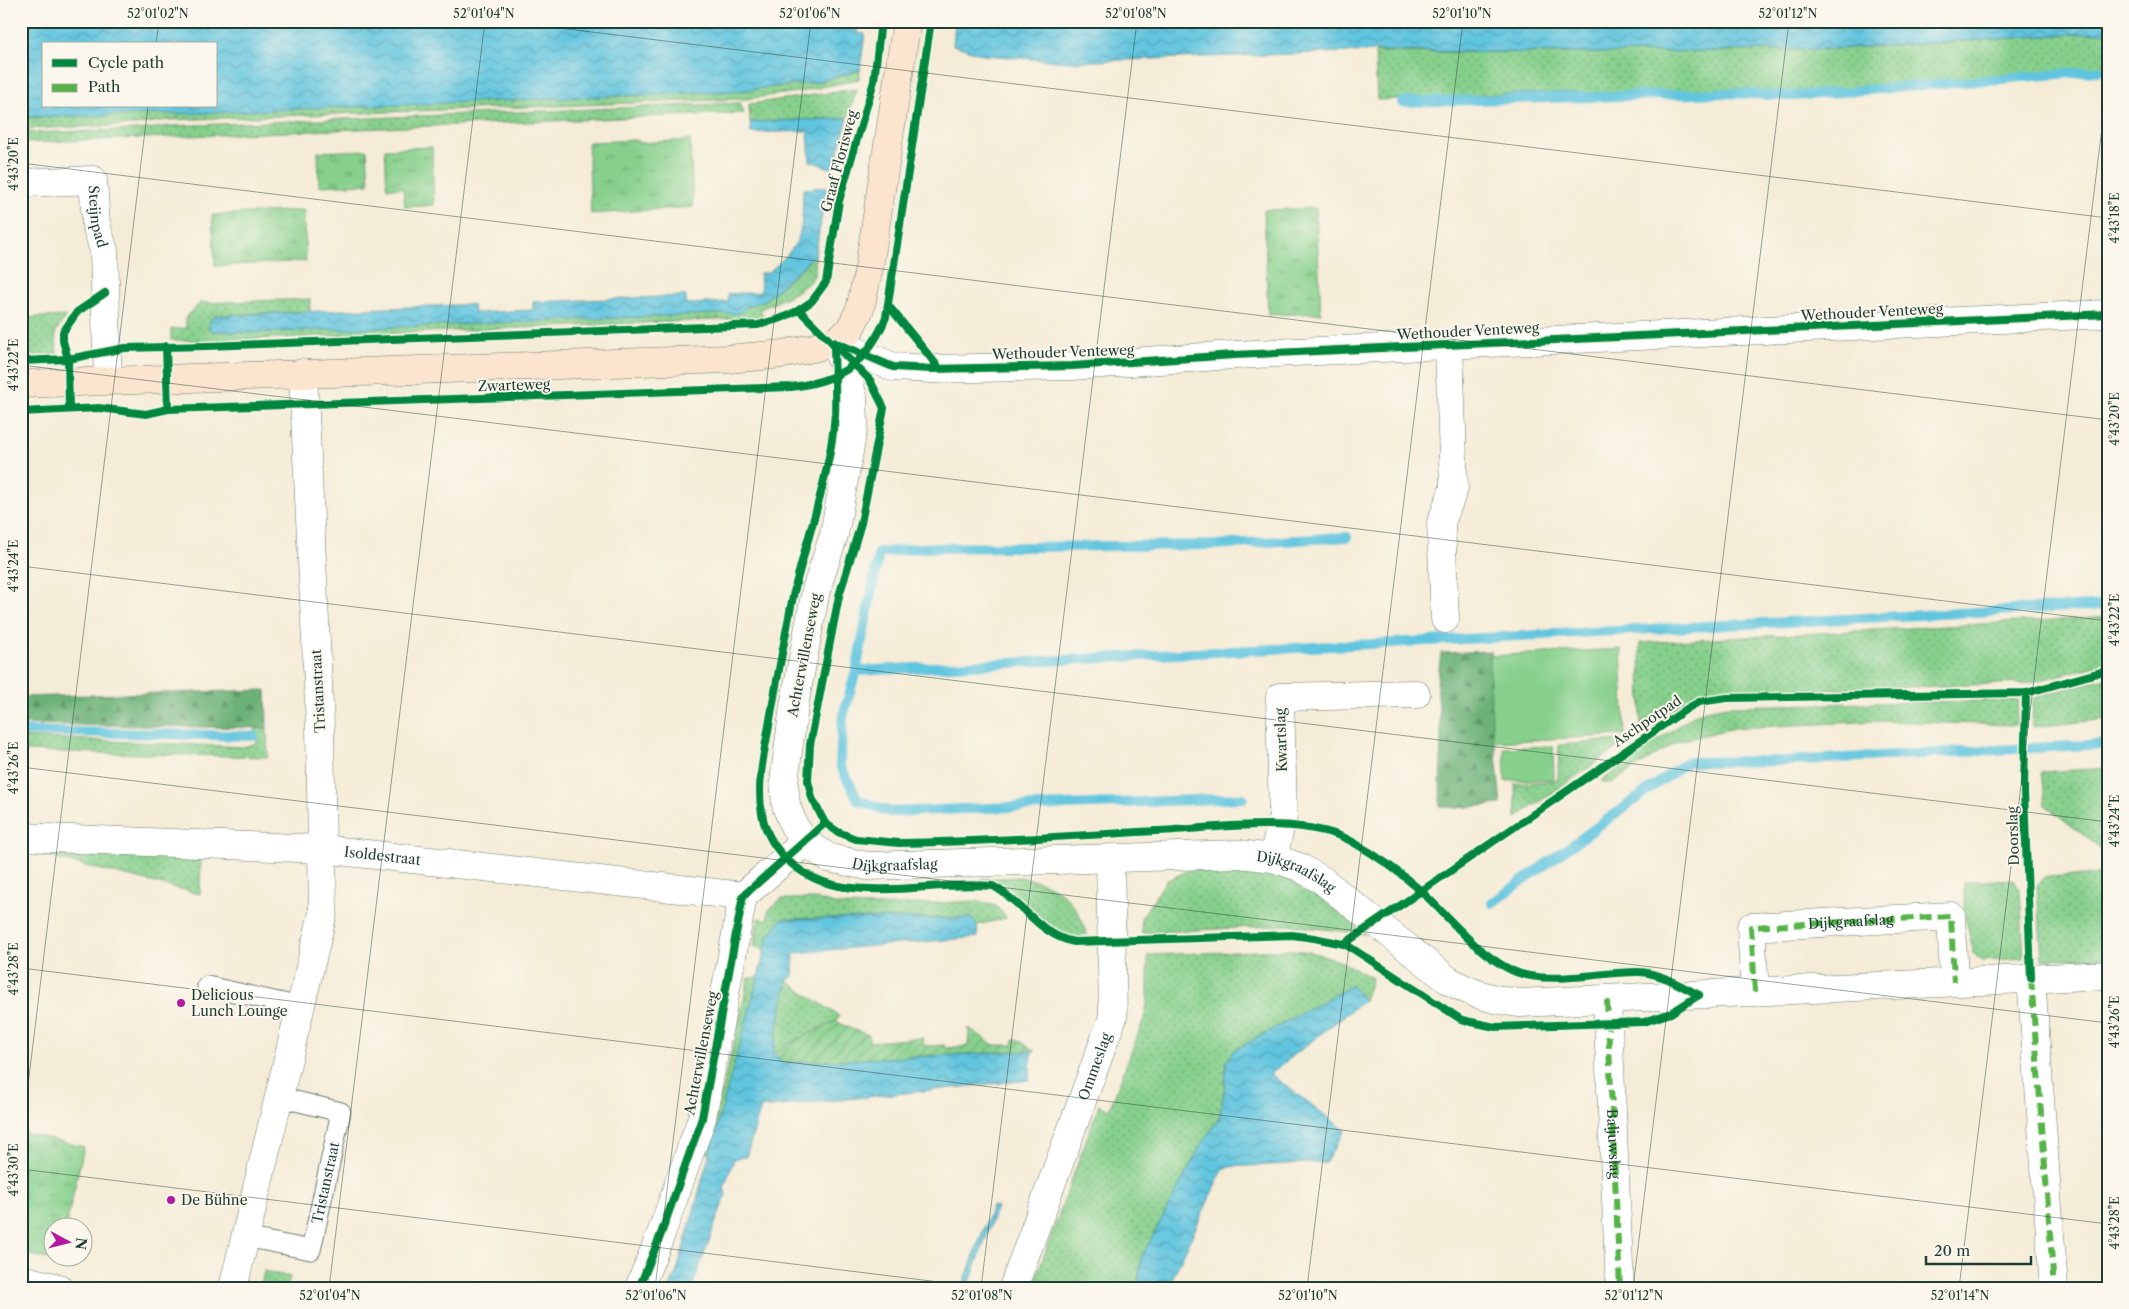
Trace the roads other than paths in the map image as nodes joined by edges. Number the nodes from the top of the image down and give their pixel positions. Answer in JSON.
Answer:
{"nodes":[{"id":1,"x":908,"y":21,"type":"edge"},
{"id":2,"x":21,"y":183,"type":"edge"},
{"id":3,"x":2108,"y":314,"type":"edge"},
{"id":4,"x":834,"y":342,"type":"junction"},
{"id":5,"x":1449,"y":345,"type":"junction"},
{"id":6,"x":303,"y":373,"type":"junction"},
{"id":7,"x":108,"y":381,"type":"junction"},
{"id":8,"x":21,"y":384,"type":"edge"},
{"id":9,"x":1446,"y":619,"type":"dead end"},
{"id":10,"x":1416,"y":694,"type":"dead end"},
{"id":11,"x":21,"y":837,"type":"edge"},
{"id":12,"x":805,"y":842,"type":"junction"},
{"id":13,"x":322,"y":849,"type":"junction"},
{"id":14,"x":1273,"y":858,"type":"junction"},
{"id":15,"x":1110,"y":859,"type":"junction"},
{"id":16,"x":743,"y":896,"type":"junction"},
{"id":17,"x":2108,"y":975,"type":"edge"},
{"id":18,"x":2031,"y":978,"type":"junction"},
{"id":19,"x":1954,"y":982,"type":"junction"},
{"id":20,"x":207,"y":986,"type":"dead end"},
{"id":21,"x":1755,"y":992,"type":"junction"},
{"id":22,"x":1607,"y":1000,"type":"junction"},
{"id":23,"x":301,"y":1007,"type":"junction"},
{"id":24,"x":279,"y":1097,"type":"junction"},
{"id":25,"x":245,"y":1237,"type":"junction"},
{"id":26,"x":21,"y":1279,"type":"edge"},
{"id":27,"x":59,"y":1288,"type":"edge"},
{"id":28,"x":233,"y":1288,"type":"edge"},
{"id":29,"x":639,"y":1288,"type":"edge"},
{"id":30,"x":1013,"y":1288,"type":"edge"},
{"id":31,"x":1620,"y":1288,"type":"edge"},
{"id":32,"x":2054,"y":1288,"type":"edge"}],
"edges":[{"from":1,"to":4,"type":"main road"},
{"from":2,"to":7,"type":"street","name":"Steijnpad"},
{"from":3,"to":5,"type":"street","name":"Wethouder Venteweg"},
{"from":4,"to":5,"type":"street","name":"Wethouder Venteweg"},
{"from":4,"to":6,"type":"main road","name":"Zwarteweg"},
{"from":4,"to":12,"type":"street","name":"Achterwillenseweg"},
{"from":5,"to":9,"type":"street","name":"Wethouder Venteweg"},
{"from":6,"to":7,"type":"main road","name":"Zwarteweg"},
{"from":6,"to":13,"type":"street","name":"Tristanstraat"},
{"from":7,"to":8,"type":"main road","name":"Zwarteweg"},
{"from":10,"to":14,"type":"street","name":"Kwartslag"},
{"from":11,"to":13,"type":"street","name":"Isoldestraat"},
{"from":12,"to":15,"type":"street","name":"Dijkgraafslag"},
{"from":12,"to":16,"type":"street"},
{"from":13,"to":16,"type":"street","name":"Isoldestraat"},
{"from":13,"to":23,"type":"street","name":"Tristanstraat"},
{"from":14,"to":15,"type":"street","name":"Dijkgraafslag"},
{"from":14,"to":22,"type":"street","name":"Dijkgraafslag"},
{"from":15,"to":30,"type":"street","name":"Ommeslag"},
{"from":16,"to":29,"type":"street","name":"Achterwillenseweg"},
{"from":17,"to":18,"type":"street","name":"Dijkgraafslag"},
{"from":18,"to":19,"type":"street","name":"Dijkgraafslag"},
{"from":18,"to":32,"type":"street"},
{"from":19,"to":21,"type":"street","name":"Dijkgraafslag"},
{"from":19,"to":21,"type":"street","name":"Dijkgraafslag"},
{"from":20,"to":23,"type":"lane"},
{"from":21,"to":22,"type":"street","name":"Dijkgraafslag"},
{"from":22,"to":31,"type":"street","name":"Baljuwslag"},
{"from":23,"to":24,"type":"street","name":"Tristanstraat"},
{"from":24,"to":25,"type":"street","name":"Tristanstraat"},
{"from":24,"to":25,"type":"lane","name":"Tristanstraat"},
{"from":25,"to":28,"type":"street","name":"Tristanstraat"},
{"from":26,"to":27,"type":"street"}]}
